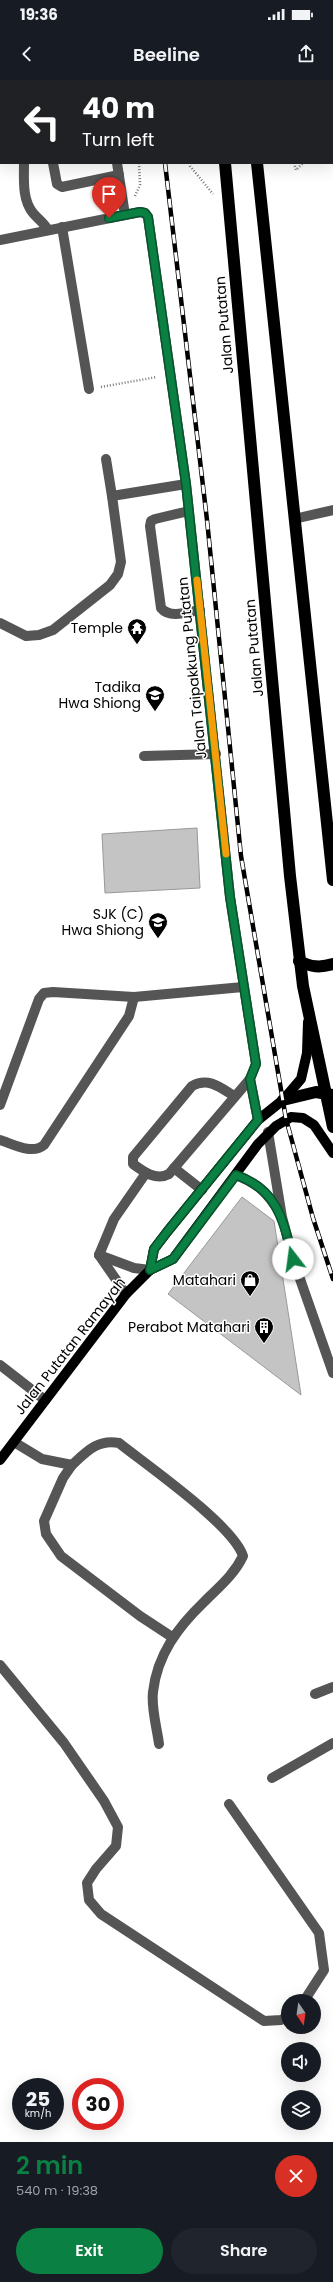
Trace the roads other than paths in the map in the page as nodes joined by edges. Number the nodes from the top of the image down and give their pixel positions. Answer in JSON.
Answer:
{"nodes":[{"id":1,"x":24,"y":164,"type":"edge"},
{"id":2,"x":53,"y":164,"type":"edge"},
{"id":3,"x":117,"y":164,"type":"edge"},
{"id":4,"x":225,"y":164,"type":"edge"},
{"id":5,"x":257,"y":164,"type":"edge"},
{"id":6,"x":119,"y":175,"type":"junction"},
{"id":7,"x":125,"y":215,"type":"junction"},
{"id":8,"x":62,"y":227,"type":"junction"},
{"id":9,"x":48,"y":230,"type":"junction"},
{"id":10,"x":0,"y":240,"type":"edge"},
{"id":11,"x":89,"y":389,"type":"road end"},
{"id":12,"x":106,"y":459,"type":"dead end"},
{"id":13,"x":186,"y":484,"type":"junction"},
{"id":14,"x":112,"y":496,"type":"junction"},
{"id":15,"x":333,"y":510,"type":"edge"},
{"id":16,"x":189,"y":511,"type":"junction"},
{"id":17,"x":294,"y":519,"type":"junction"},
{"id":18,"x":200,"y":610,"type":"junction"},
{"id":19,"x":0,"y":623,"type":"edge"},
{"id":20,"x":216,"y":754,"type":"junction"},
{"id":21,"x":144,"y":756,"type":"dead end"},
{"id":22,"x":333,"y":875,"type":"edge"},
{"id":23,"x":299,"y":961,"type":"junction"},
{"id":24,"x":333,"y":964,"type":"edge"},
{"id":25,"x":243,"y":987,"type":"junction"},
{"id":26,"x":134,"y":997,"type":"junction"},
{"id":27,"x":308,"y":1012,"type":"junction"},
{"id":28,"x":250,"y":1079,"type":"junction"},
{"id":29,"x":330,"y":1094,"type":"edge"},
{"id":30,"x":234,"y":1096,"type":"junction"},
{"id":31,"x":283,"y":1100,"type":"junction"},
{"id":32,"x":0,"y":1105,"type":"edge"},
{"id":33,"x":258,"y":1120,"type":"junction"},
{"id":34,"x":333,"y":1128,"type":"edge"},
{"id":35,"x":268,"y":1132,"type":"junction"},
{"id":36,"x":0,"y":1140,"type":"edge"},
{"id":37,"x":333,"y":1153,"type":"edge"},
{"id":38,"x":174,"y":1168,"type":"junction"},
{"id":39,"x":146,"y":1173,"type":"junction"},
{"id":40,"x":236,"y":1175,"type":"junction"},
{"id":41,"x":202,"y":1190,"type":"junction"},
{"id":42,"x":282,"y":1217,"type":"junction"},
{"id":43,"x":99,"y":1255,"type":"junction"},
{"id":44,"x":150,"y":1270,"type":"junction"},
{"id":45,"x":126,"y":1294,"type":"junction"},
{"id":46,"x":0,"y":1365,"type":"edge"},
{"id":47,"x":333,"y":1373,"type":"edge"},
{"id":48,"x":45,"y":1400,"type":"junction"},
{"id":49,"x":14,"y":1442,"type":"junction"},
{"id":50,"x":0,"y":1460,"type":"edge"},
{"id":51,"x":72,"y":1465,"type":"junction"},
{"id":52,"x":172,"y":1637,"type":"junction"},
{"id":53,"x":0,"y":1665,"type":"edge"},
{"id":54,"x":333,"y":1687,"type":"edge"},
{"id":55,"x":315,"y":1694,"type":"dead end"},
{"id":56,"x":333,"y":1743,"type":"edge"},
{"id":57,"x":159,"y":1744,"type":"dead end"},
{"id":58,"x":272,"y":1778,"type":"dead end"},
{"id":59,"x":229,"y":1804,"type":"dead end"},
{"id":60,"x":309,"y":1994,"type":"edge"},
{"id":61,"x":281,"y":2020,"type":"edge"}],
"edges":[{"from":1,"to":9,"type":"street"},
{"from":2,"to":6,"type":"street"},
{"from":3,"to":6,"type":"street"},
{"from":4,"to":23,"type":"highway","name":"Jalan Putatan"},
{"from":5,"to":17,"type":"highway"},
{"from":6,"to":7,"type":"street"},
{"from":7,"to":8,"type":"street"},
{"from":7,"to":13,"type":"street","name":"Jalan Taipakkung Putatan"},
{"from":8,"to":9,"type":"street"},
{"from":8,"to":11,"type":"street"},
{"from":9,"to":10,"type":"street"},
{"from":12,"to":14,"type":"street"},
{"from":13,"to":14,"type":"street"},
{"from":13,"to":16,"type":"street","name":"Jalan Taipakkung Putatan"},
{"from":14,"to":19,"type":"street"},
{"from":15,"to":17,"type":"street"},
{"from":16,"to":18,"type":"street","name":"Jalan Taipakkung Putatan"},
{"from":16,"to":18,"type":"street"},
{"from":17,"to":22,"type":"highway"},
{"from":18,"to":20,"type":"street","name":"Jalan Taipakkung Putatan"},
{"from":20,"to":21,"type":"street"},
{"from":20,"to":25,"type":"street","name":"Jalan Taipakkung Putatan"},
{"from":23,"to":24,"type":"highway"},
{"from":23,"to":27,"type":"highway","name":"Jalan Putatan"},
{"from":25,"to":26,"type":"street"},
{"from":25,"to":28,"type":"street","name":"Jalan Taipakkung Putatan"},
{"from":26,"to":32,"type":"street"},
{"from":26,"to":36,"type":"street"},
{"from":27,"to":29,"type":"highway","name":"Jalan Putatan"},
{"from":27,"to":31,"type":"main road"},
{"from":28,"to":30,"type":"street"},
{"from":28,"to":33,"type":"street","name":"Jalan Taipakkung Putatan"},
{"from":29,"to":31,"type":"highway"},
{"from":29,"to":34,"type":"highway","name":"Jalan Putatan"},
{"from":30,"to":38,"type":"street"},
{"from":30,"to":39,"type":"street"},
{"from":31,"to":33,"type":"main road"},
{"from":33,"to":41,"type":"main road"},
{"from":35,"to":37,"type":"main road","name":"Jalan Putatan Ramayah"},
{"from":35,"to":40,"type":"main road","name":"Jalan Putatan Ramayah"},
{"from":35,"to":42,"type":"street"},
{"from":38,"to":39,"type":"street"},
{"from":38,"to":41,"type":"street"},
{"from":39,"to":43,"type":"street"},
{"from":40,"to":42,"type":"street"},
{"from":40,"to":44,"type":"main road","name":"Jalan Putatan Ramayah"},
{"from":41,"to":44,"type":"main road"},
{"from":42,"to":47,"type":"street"},
{"from":43,"to":44,"type":"street"},
{"from":43,"to":45,"type":"street"},
{"from":44,"to":45,"type":"main road","name":"Jalan Putatan Ramayah"},
{"from":45,"to":48,"type":"main road","name":"Jalan Putatan Ramayah"},
{"from":46,"to":48,"type":"street"},
{"from":48,"to":49,"type":"main road","name":"Jalan Putatan Ramayah"},
{"from":49,"to":50,"type":"main road","name":"Jalan Putatan Ramayah"},
{"from":49,"to":51,"type":"street"},
{"from":51,"to":52,"type":"street"},
{"from":51,"to":52,"type":"street"},
{"from":52,"to":57,"type":"street"},
{"from":53,"to":61,"type":"street"},
{"from":54,"to":55,"type":"street"},
{"from":56,"to":58,"type":"street"},
{"from":59,"to":60,"type":"street"}]}
